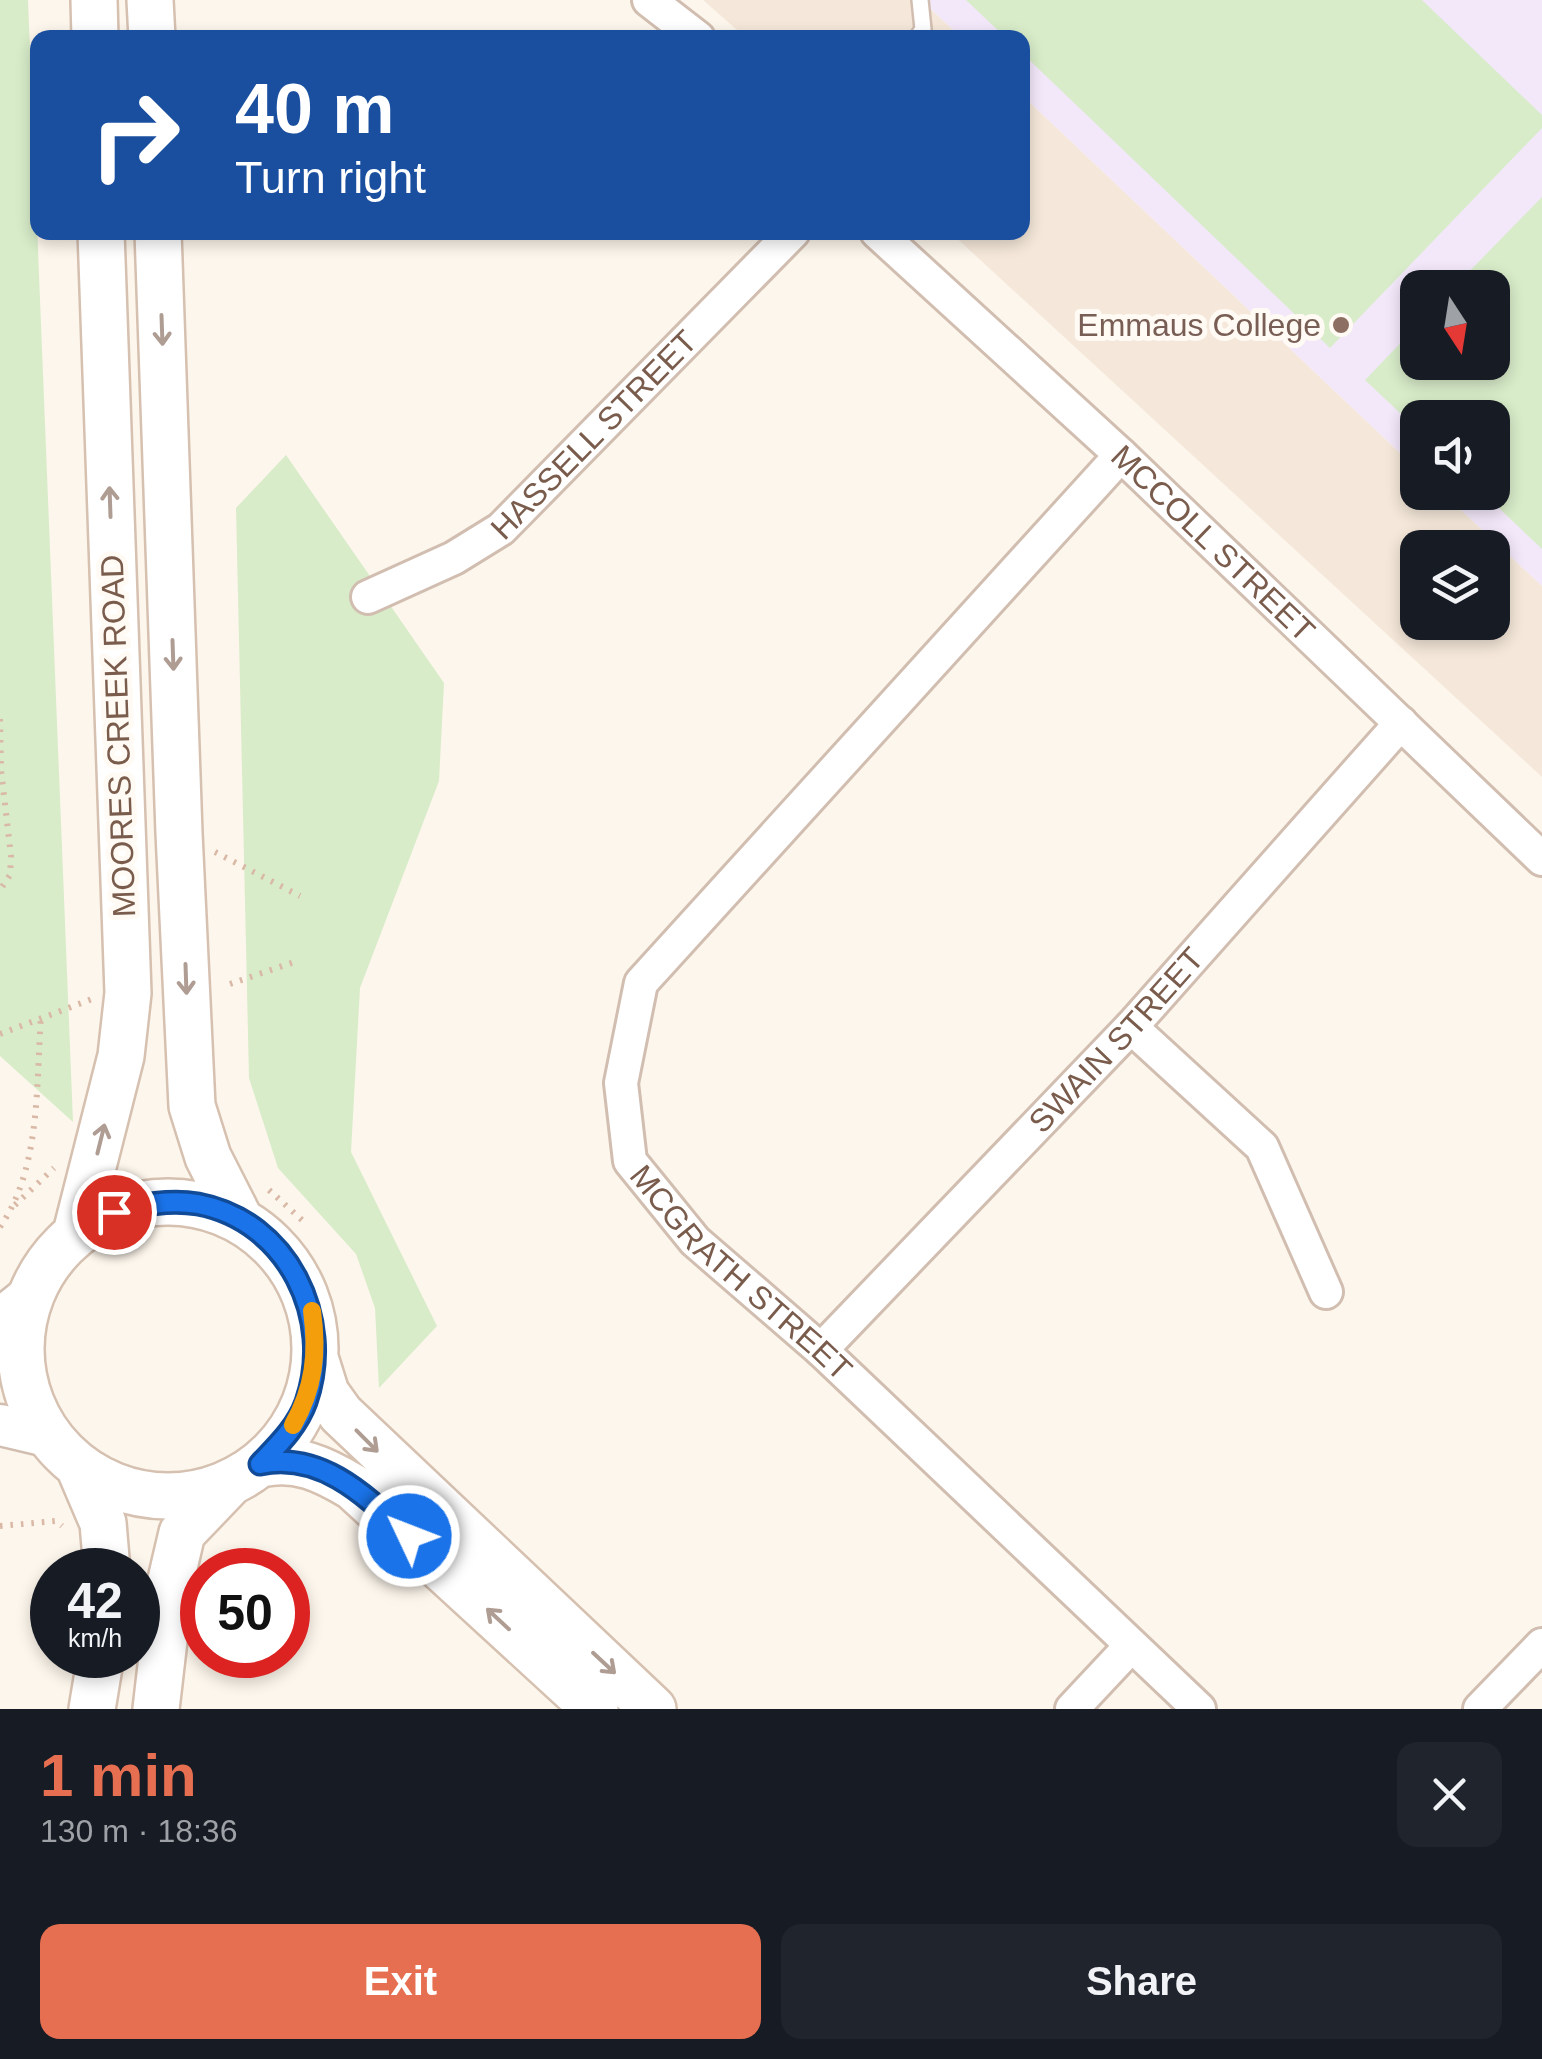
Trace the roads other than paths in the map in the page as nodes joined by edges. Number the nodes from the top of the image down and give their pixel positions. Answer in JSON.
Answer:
{"nodes":[{"id":1,"x":94,"y":0,"type":"edge"},
{"id":2,"x":150,"y":0,"type":"edge"},
{"id":3,"x":649,"y":0,"type":"edge"},
{"id":4,"x":920,"y":0,"type":"edge"},
{"id":5,"x":95,"y":30,"type":"edge"},
{"id":6,"x":152,"y":30,"type":"edge"},
{"id":7,"x":688,"y":30,"type":"edge"},
{"id":8,"x":922,"y":30,"type":"edge"},
{"id":9,"x":101,"y":240,"type":"edge"},
{"id":10,"x":158,"y":240,"type":"edge"},
{"id":11,"x":785,"y":240,"type":"edge"},
{"id":12,"x":885,"y":240,"type":"edge"},
{"id":13,"x":1121,"y":456,"type":"junction"},
{"id":14,"x":368,"y":598,"type":"dead end"},
{"id":15,"x":1400,"y":723,"type":"junction"},
{"id":16,"x":1542,"y":860,"type":"edge"},
{"id":17,"x":1131,"y":1027,"type":"junction"},
{"id":18,"x":240,"y":1220,"type":"junction"},
{"id":19,"x":76,"y":1233,"type":"junction"},
{"id":20,"x":1326,"y":1292,"type":"dead end"},
{"id":21,"x":15,"y":1307,"type":"edge"},
{"id":22,"x":821,"y":1350,"type":"junction"},
{"id":23,"x":316,"y":1361,"type":"junction"},
{"id":24,"x":0,"y":1425,"type":"edge"},
{"id":25,"x":47,"y":1436,"type":"junction"},
{"id":26,"x":80,"y":1467,"type":"junction"},
{"id":27,"x":245,"y":1474,"type":"junction"},
{"id":28,"x":105,"y":1548,"type":"edge"},
{"id":29,"x":1542,"y":1645,"type":"edge"},
{"id":30,"x":1131,"y":1646,"type":"junction"},
{"id":31,"x":97,"y":1678,"type":"edge"},
{"id":32,"x":92,"y":1709,"type":"edge"},
{"id":33,"x":156,"y":1709,"type":"edge"},
{"id":34,"x":596,"y":1709,"type":"edge"},
{"id":35,"x":653,"y":1709,"type":"edge"},
{"id":36,"x":1072,"y":1709,"type":"edge"},
{"id":37,"x":1199,"y":1709,"type":"edge"},
{"id":38,"x":1480,"y":1709,"type":"edge"}],
"edges":[{"from":1,"to":5,"type":"main road"},
{"from":2,"to":6,"type":"main road"},
{"from":3,"to":7,"type":"street"},
{"from":4,"to":8,"type":"lane"},
{"from":19,"to":9,"type":"main road","name":"MOORES CREEK ROAD","one_way":true},
{"from":10,"to":18,"type":"main road","name":"MOORES CREEK ROAD","one_way":true},
{"from":11,"to":14,"type":"street","name":"HASSELL STREET"},
{"from":12,"to":13,"type":"street","name":"MCCOLL STREET"},
{"from":13,"to":15,"type":"street","name":"MCCOLL STREET"},
{"from":13,"to":22,"type":"street","name":"MCGRATH STREET"},
{"from":15,"to":16,"type":"street","name":"MCCOLL STREET"},
{"from":15,"to":17,"type":"street","name":"SWAIN STREET"},
{"from":17,"to":20,"type":"street"},
{"from":17,"to":22,"type":"street","name":"SWAIN STREET"},
{"from":18,"to":19,"type":"main road"},
{"from":18,"to":23,"type":"main road"},
{"from":19,"to":21,"type":"main road"},
{"from":21,"to":25,"type":"main road"},
{"from":22,"to":30,"type":"street","name":"MCGRATH STREET"},
{"from":23,"to":27,"type":"main road"},
{"from":23,"to":35,"type":"main road","one_way":true},
{"from":24,"to":25,"type":"street"},
{"from":25,"to":26,"type":"main road"},
{"from":26,"to":27,"type":"main road"},
{"from":26,"to":28,"type":"main road"},
{"from":27,"to":33,"type":"main road"},
{"from":34,"to":27,"type":"main road","one_way":true},
{"from":29,"to":38,"type":"street"},
{"from":30,"to":36,"type":"street"},
{"from":30,"to":37,"type":"street","name":"MCGRATH STREET"},
{"from":31,"to":32,"type":"main road"}]}
